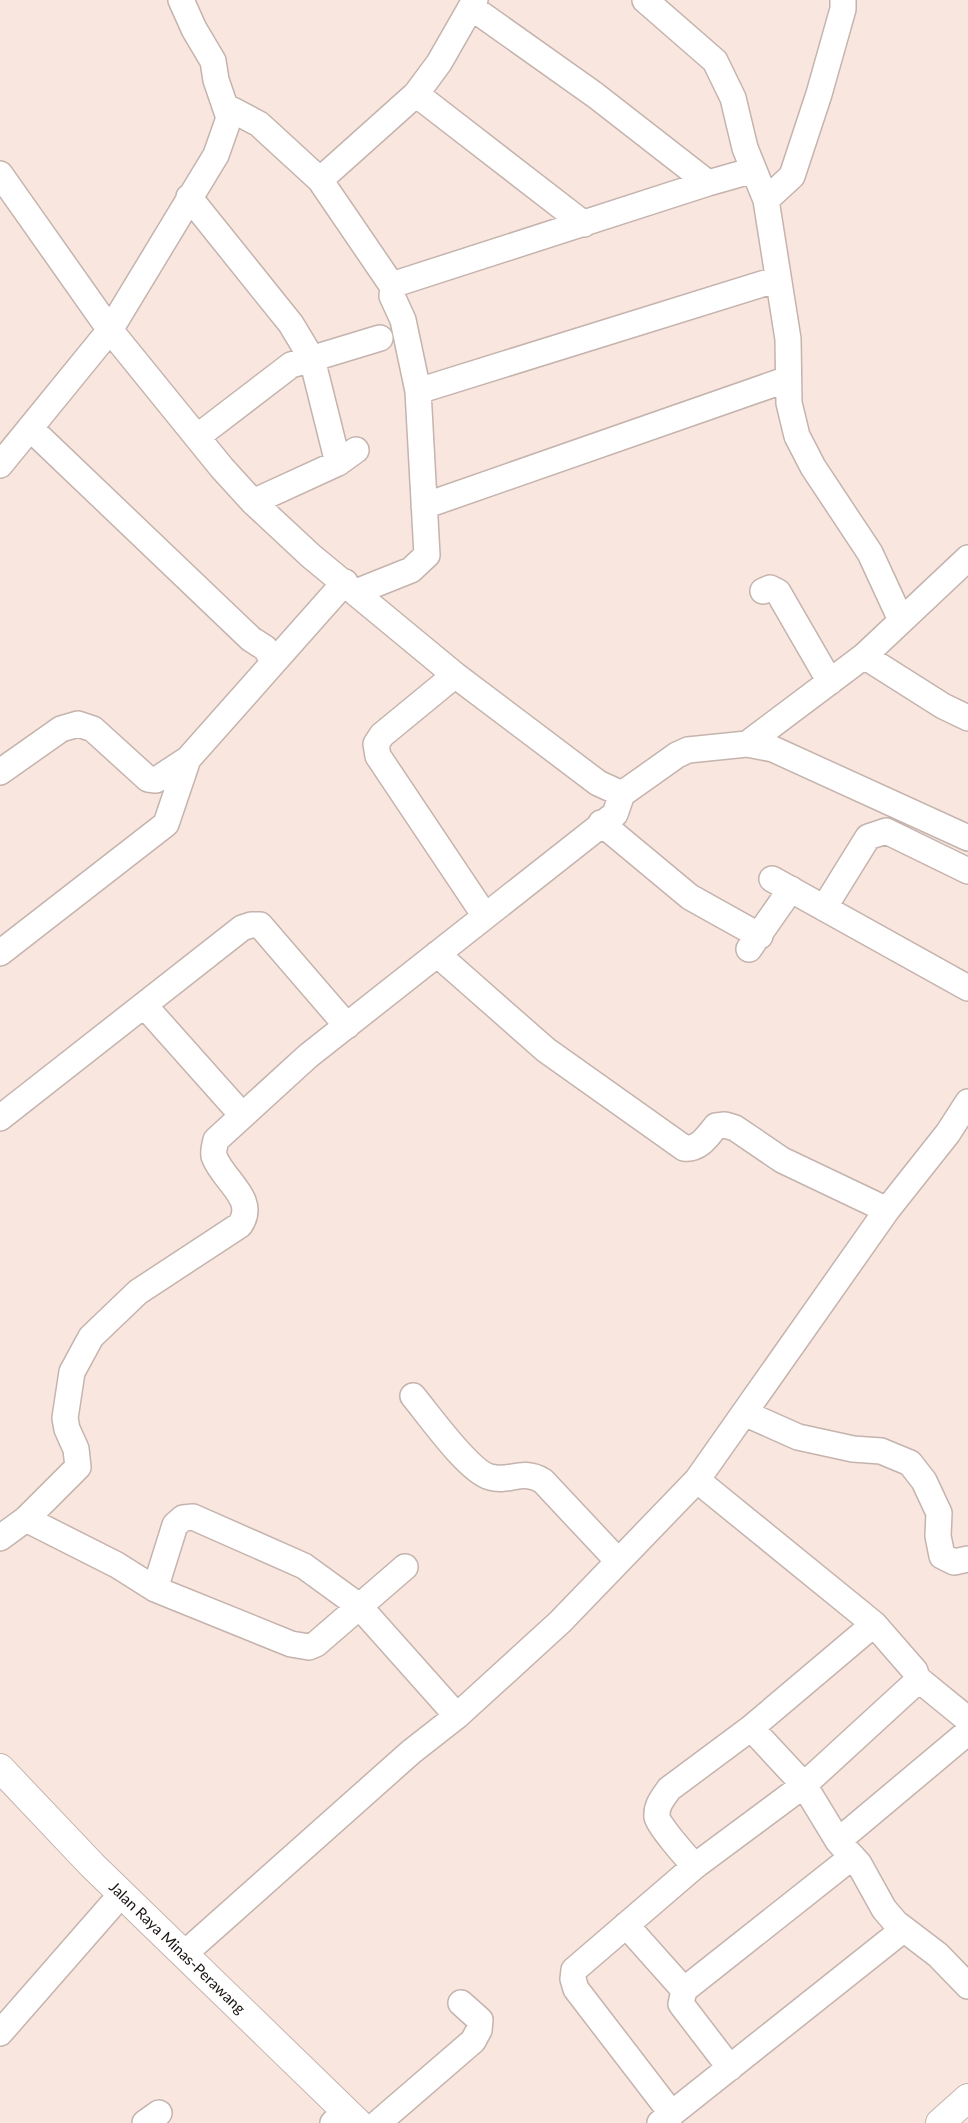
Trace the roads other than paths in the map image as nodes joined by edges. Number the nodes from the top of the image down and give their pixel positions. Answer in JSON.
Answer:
{"nodes":[{"id":1,"x":180,"y":0,"type":"edge"},
{"id":2,"x":645,"y":0,"type":"edge"},
{"id":3,"x":843,"y":0,"type":"edge"},
{"id":4,"x":473,"y":3,"type":"edge"},
{"id":5,"x":416,"y":94,"type":"junction"},
{"id":6,"x":225,"y":106,"type":"junction"},
{"id":7,"x":754,"y":170,"type":"junction"},
{"id":8,"x":0,"y":174,"type":"edge"},
{"id":9,"x":320,"y":180,"type":"junction"},
{"id":10,"x":708,"y":183,"type":"junction"},
{"id":11,"x":189,"y":197,"type":"junction"},
{"id":12,"x":766,"y":200,"type":"junction"},
{"id":13,"x":584,"y":224,"type":"junction"},
{"id":14,"x":778,"y":279,"type":"junction"},
{"id":15,"x":393,"y":287,"type":"junction"},
{"id":16,"x":110,"y":330,"type":"junction"},
{"id":17,"x":380,"y":338,"type":"dead end"},
{"id":18,"x":312,"y":359,"type":"junction"},
{"id":19,"x":788,"y":379,"type":"junction"},
{"id":20,"x":418,"y":391,"type":"junction"},
{"id":21,"x":30,"y":428,"type":"junction"},
{"id":22,"x":197,"y":437,"type":"junction"},
{"id":23,"x":0,"y":465,"type":"edge"},
{"id":24,"x":253,"y":502,"type":"junction"},
{"id":25,"x":424,"y":506,"type":"junction"},
{"id":26,"x":968,"y":558,"type":"edge"},
{"id":27,"x":350,"y":587,"type":"junction"},
{"id":28,"x":763,"y":590,"type":"dead end"},
{"id":29,"x":901,"y":620,"type":"junction"},
{"id":30,"x":864,"y":656,"type":"junction"},
{"id":31,"x":274,"y":662,"type":"junction"},
{"id":32,"x":455,"y":674,"type":"junction"},
{"id":33,"x":830,"y":682,"type":"junction"},
{"id":34,"x":968,"y":718,"type":"edge"},
{"id":35,"x":747,"y":744,"type":"junction"},
{"id":36,"x":188,"y":759,"type":"junction"},
{"id":37,"x":0,"y":772,"type":"edge"},
{"id":38,"x":622,"y":794,"type":"junction"},
{"id":39,"x":601,"y":823,"type":"junction"},
{"id":40,"x":968,"y":838,"type":"edge"},
{"id":41,"x":968,"y":871,"type":"edge"},
{"id":42,"x":824,"y":908,"type":"junction"},
{"id":43,"x":485,"y":916,"type":"junction"},
{"id":44,"x":0,"y":953,"type":"edge"},
{"id":45,"x":437,"y":954,"type":"junction"},
{"id":46,"x":968,"y":988,"type":"edge"},
{"id":47,"x":144,"y":1005,"type":"junction"},
{"id":48,"x":347,"y":1026,"type":"junction"},
{"id":49,"x":968,"y":1102,"type":"edge"},
{"id":50,"x":242,"y":1115,"type":"junction"},
{"id":51,"x":0,"y":1118,"type":"edge"},
{"id":52,"x":887,"y":1210,"type":"junction"},
{"id":53,"x":413,"y":1396,"type":"dead end"},
{"id":54,"x":744,"y":1413,"type":"junction"},
{"id":55,"x":697,"y":1480,"type":"junction"},
{"id":56,"x":26,"y":1519,"type":"junction"},
{"id":57,"x":0,"y":1538,"type":"edge"},
{"id":58,"x":968,"y":1559,"type":"edge"},
{"id":59,"x":618,"y":1561,"type":"junction"},
{"id":60,"x":405,"y":1567,"type":"dead end"},
{"id":61,"x":155,"y":1589,"type":"junction"},
{"id":62,"x":359,"y":1606,"type":"junction"},
{"id":63,"x":874,"y":1624,"type":"junction"},
{"id":64,"x":917,"y":1678,"type":"junction"},
{"id":65,"x":457,"y":1716,"type":"junction"},
{"id":66,"x":968,"y":1723,"type":"edge"},
{"id":67,"x":751,"y":1728,"type":"junction"},
{"id":68,"x":968,"y":1732,"type":"edge"},
{"id":69,"x":0,"y":1768,"type":"edge"},
{"id":70,"x":804,"y":1785,"type":"junction"},
{"id":71,"x":0,"y":1796,"type":"edge"},
{"id":72,"x":845,"y":1849,"type":"junction"},
{"id":73,"x":694,"y":1866,"type":"junction"},
{"id":74,"x":111,"y":1906,"type":"junction"},
{"id":75,"x":626,"y":1925,"type":"junction"},
{"id":76,"x":904,"y":1929,"type":"junction"},
{"id":77,"x":184,"y":1954,"type":"junction"},
{"id":78,"x":968,"y":1986,"type":"edge"},
{"id":79,"x":684,"y":1990,"type":"junction"},
{"id":80,"x":461,"y":2003,"type":"dead end"},
{"id":81,"x":0,"y":2032,"type":"edge"},
{"id":82,"x":730,"y":2068,"type":"junction"},
{"id":83,"x":968,"y":2098,"type":"edge"},
{"id":84,"x":666,"y":2119,"type":"edge"},
{"id":85,"x":334,"y":2123,"type":"edge"},
{"id":86,"x":358,"y":2123,"type":"edge"},
{"id":87,"x":378,"y":2123,"type":"edge"},
{"id":88,"x":940,"y":2123,"type":"edge"}],
"edges":[{"from":1,"to":6,"type":"street"},
{"from":2,"to":7,"type":"street"},
{"from":3,"to":12,"type":"street"},
{"from":4,"to":5,"type":"street"},
{"from":4,"to":10,"type":"street"},
{"from":5,"to":9,"type":"street"},
{"from":5,"to":13,"type":"street"},
{"from":6,"to":9,"type":"street"},
{"from":6,"to":11,"type":"street"},
{"from":7,"to":10,"type":"street"},
{"from":7,"to":12,"type":"street"},
{"from":8,"to":16,"type":"street"},
{"from":9,"to":15,"type":"street"},
{"from":10,"to":13,"type":"street"},
{"from":11,"to":16,"type":"street"},
{"from":11,"to":18,"type":"street"},
{"from":12,"to":14,"type":"street"},
{"from":13,"to":15,"type":"street"},
{"from":14,"to":19,"type":"street"},
{"from":14,"to":20,"type":"street"},
{"from":15,"to":20,"type":"street"},
{"from":16,"to":21,"type":"street"},
{"from":16,"to":22,"type":"street"},
{"from":17,"to":18,"type":"street"},
{"from":18,"to":22,"type":"street"},
{"from":18,"to":24,"type":"street"},
{"from":19,"to":25,"type":"street"},
{"from":19,"to":29,"type":"street"},
{"from":20,"to":25,"type":"street"},
{"from":21,"to":23,"type":"street"},
{"from":21,"to":31,"type":"street"},
{"from":22,"to":24,"type":"street"},
{"from":24,"to":27,"type":"street"},
{"from":25,"to":27,"type":"street"},
{"from":26,"to":29,"type":"street"},
{"from":27,"to":31,"type":"street"},
{"from":27,"to":32,"type":"street"},
{"from":28,"to":33,"type":"street"},
{"from":29,"to":30,"type":"street"},
{"from":30,"to":33,"type":"street"},
{"from":30,"to":34,"type":"street"},
{"from":31,"to":36,"type":"street"},
{"from":32,"to":38,"type":"street"},
{"from":32,"to":43,"type":"street"},
{"from":33,"to":35,"type":"street"},
{"from":35,"to":38,"type":"street"},
{"from":35,"to":40,"type":"street"},
{"from":36,"to":37,"type":"street"},
{"from":36,"to":44,"type":"street"},
{"from":38,"to":39,"type":"street"},
{"from":39,"to":42,"type":"street"},
{"from":39,"to":43,"type":"street"},
{"from":41,"to":42,"type":"street"},
{"from":42,"to":46,"type":"street"},
{"from":43,"to":45,"type":"street"},
{"from":45,"to":48,"type":"street"},
{"from":45,"to":52,"type":"street"},
{"from":47,"to":48,"type":"street"},
{"from":47,"to":50,"type":"street"},
{"from":47,"to":51,"type":"street"},
{"from":48,"to":50,"type":"street"},
{"from":49,"to":52,"type":"street"},
{"from":50,"to":56,"type":"street"},
{"from":52,"to":54,"type":"street"},
{"from":53,"to":59,"type":"street"},
{"from":54,"to":55,"type":"street"},
{"from":54,"to":58,"type":"street"},
{"from":55,"to":59,"type":"street"},
{"from":55,"to":63,"type":"street"},
{"from":56,"to":57,"type":"street"},
{"from":56,"to":61,"type":"street"},
{"from":59,"to":65,"type":"street"},
{"from":60,"to":62,"type":"street"},
{"from":61,"to":62,"type":"street"},
{"from":61,"to":62,"type":"street"},
{"from":62,"to":65,"type":"street"},
{"from":63,"to":64,"type":"street"},
{"from":63,"to":67,"type":"street"},
{"from":64,"to":66,"type":"street"},
{"from":64,"to":70,"type":"street"},
{"from":65,"to":77,"type":"street"},
{"from":67,"to":70,"type":"street"},
{"from":67,"to":73,"type":"street"},
{"from":68,"to":72,"type":"street"},
{"from":69,"to":77,"type":"main road","name":"Jalan Raya Minas-Perawang"},
{"from":70,"to":72,"type":"street"},
{"from":70,"to":73,"type":"street"},
{"from":71,"to":74,"type":"main road","name":"Jalan Raya Minas-Perawang"},
{"from":72,"to":76,"type":"street"},
{"from":72,"to":79,"type":"street"},
{"from":73,"to":75,"type":"street"},
{"from":74,"to":81,"type":"street"},
{"from":74,"to":85,"type":"main road","name":"Jalan Raya Minas-Perawang"},
{"from":75,"to":79,"type":"street"},
{"from":75,"to":84,"type":"street"},
{"from":76,"to":78,"type":"street"},
{"from":76,"to":82,"type":"street"},
{"from":77,"to":86,"type":"main road","name":"Jalan Raya Minas-Perawang"},
{"from":79,"to":82,"type":"street"},
{"from":80,"to":87,"type":"street"},
{"from":82,"to":84,"type":"street"},
{"from":83,"to":88,"type":"main road"}]}
